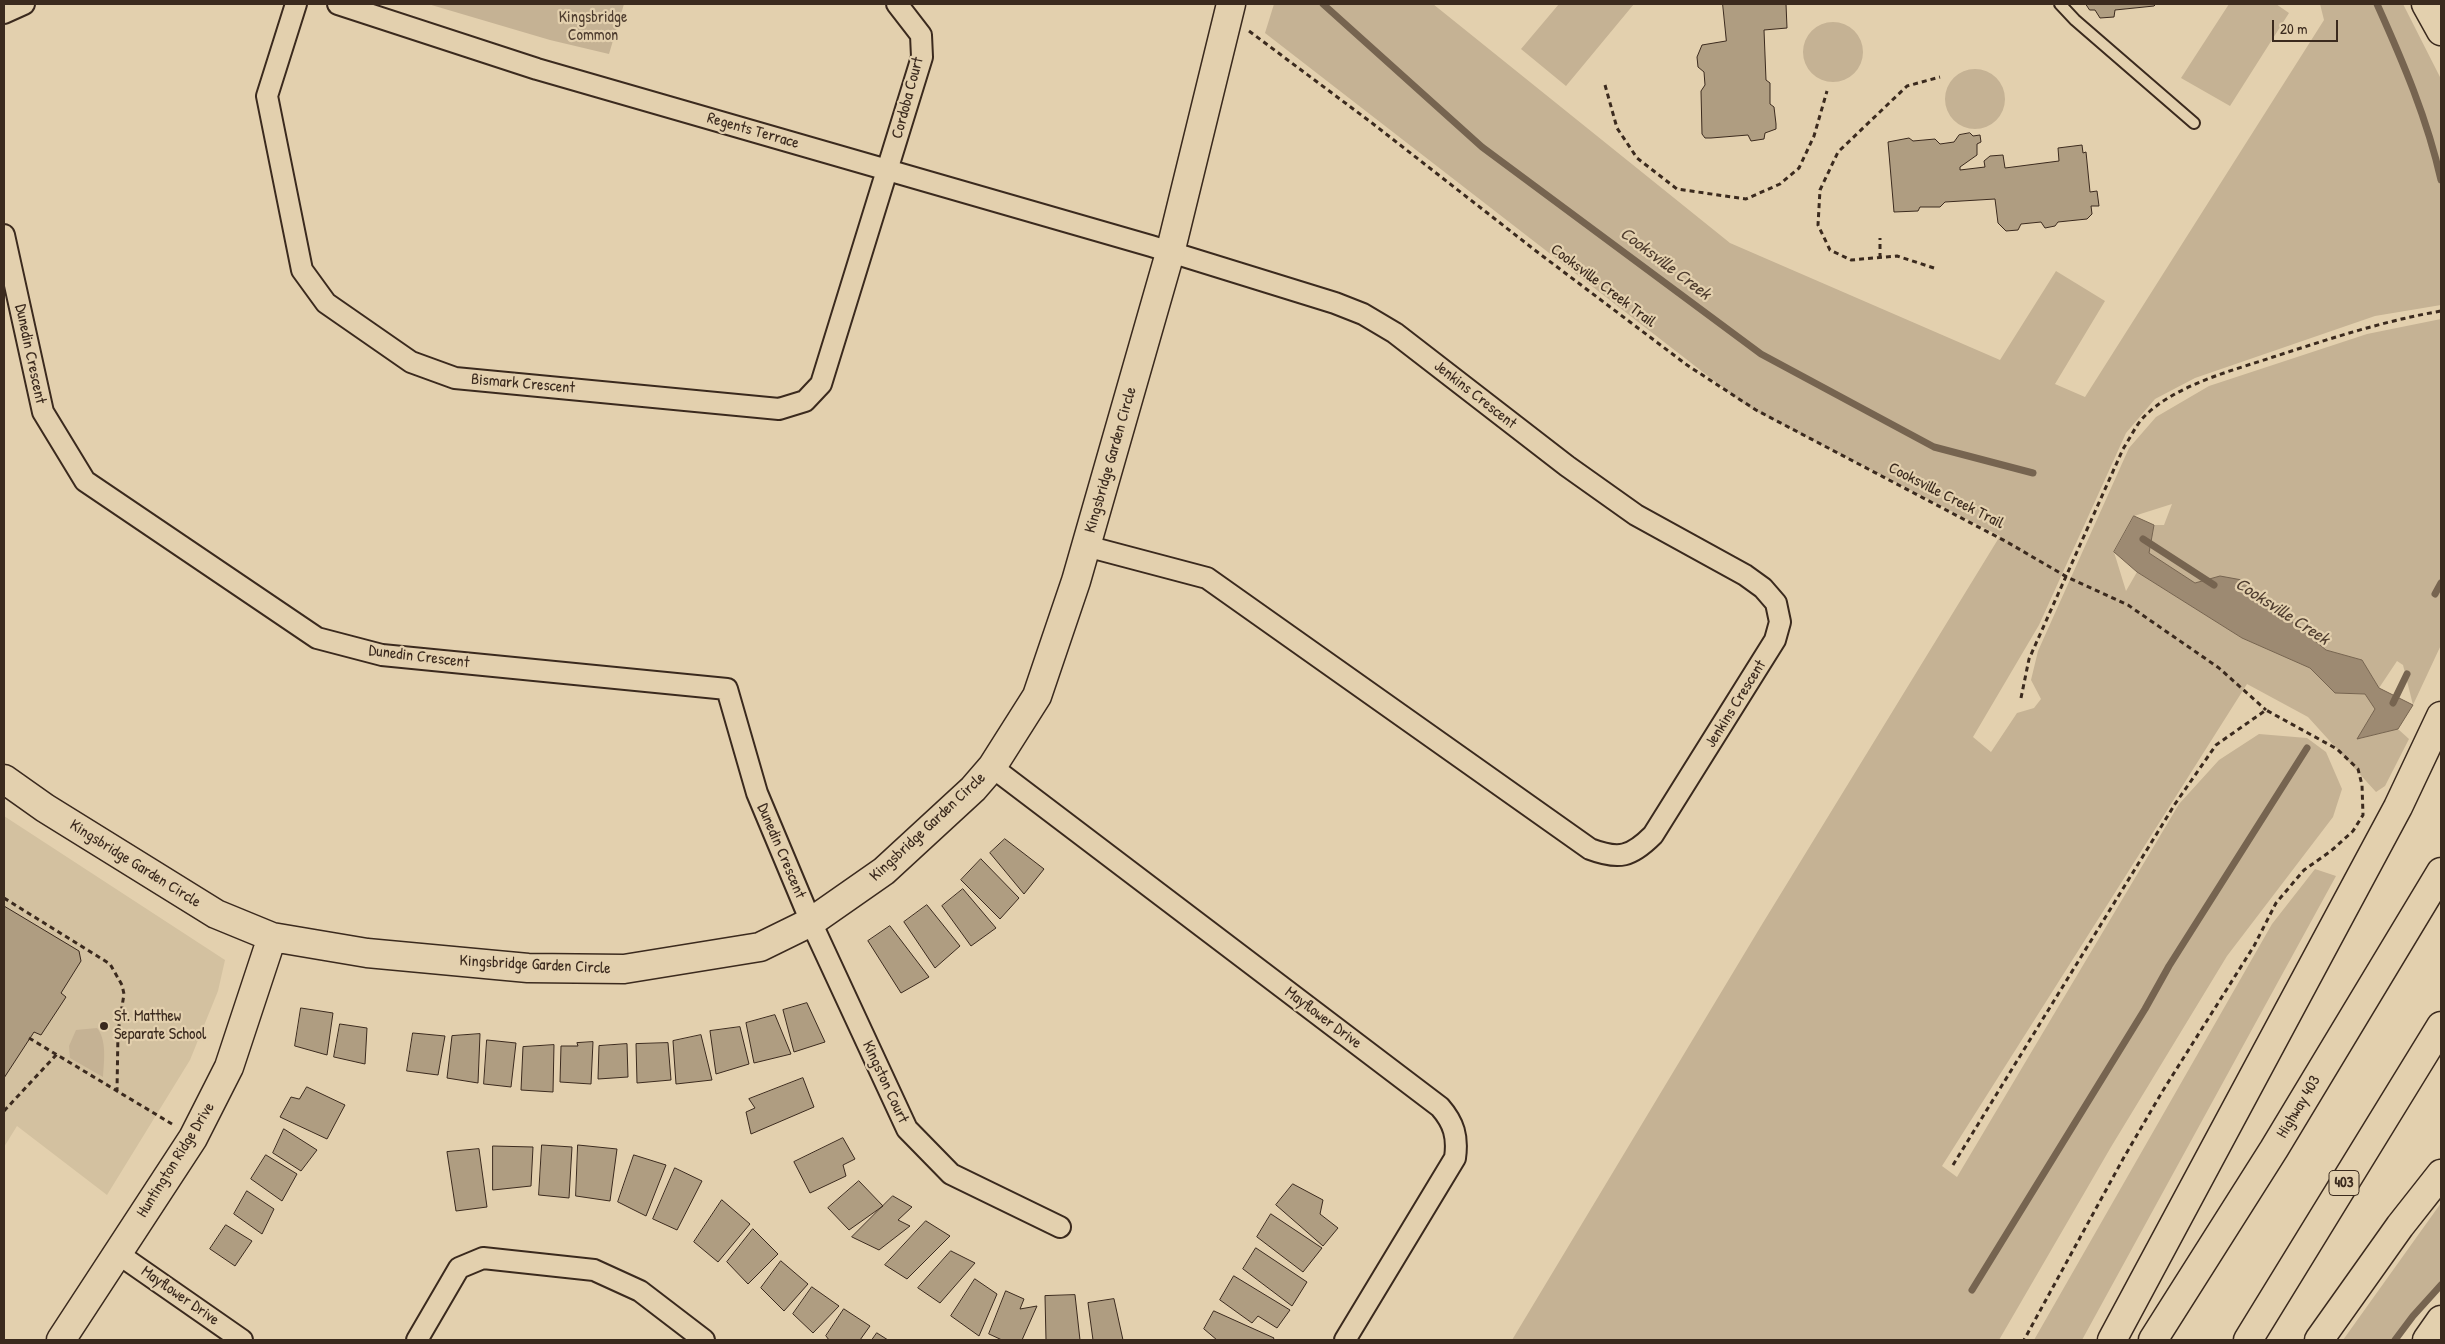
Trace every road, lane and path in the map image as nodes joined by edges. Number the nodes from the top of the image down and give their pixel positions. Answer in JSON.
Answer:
{"nodes":[{"id":1,"x":24,"y":4,"type":"edge"},
{"id":2,"x":296,"y":4,"type":"edge"},
{"id":3,"x":338,"y":4,"type":"edge"},
{"id":4,"x":897,"y":4,"type":"edge"},
{"id":5,"x":2060,"y":4,"type":"edge"},
{"id":6,"x":2426,"y":4,"type":"edge"},
{"id":7,"x":1229,"y":10,"type":"edge"},
{"id":8,"x":4,"y":13,"type":"edge"},
{"id":9,"x":2441,"y":31,"type":"edge"},
{"id":10,"x":1940,"y":77,"type":"dead end"},
{"id":11,"x":1605,"y":85,"type":"dead end"},
{"id":12,"x":1826,"y":91,"type":"dead end"},
{"id":13,"x":2194,"y":123,"type":"dead end"},
{"id":14,"x":888,"y":169,"type":"junction"},
{"id":15,"x":4,"y":235,"type":"edge"},
{"id":16,"x":1880,"y":238,"type":"dead end"},
{"id":17,"x":1170,"y":253,"type":"junction"},
{"id":18,"x":1880,"y":258,"type":"junction"},
{"id":19,"x":1934,"y":268,"type":"dead end"},
{"id":20,"x":2441,"y":311,"type":"edge"},
{"id":21,"x":1086,"y":546,"type":"junction"},
{"id":22,"x":2067,"y":577,"type":"junction"},
{"id":23,"x":2021,"y":698,"type":"dead end"},
{"id":24,"x":2266,"y":710,"type":"junction"},
{"id":25,"x":2441,"y":716,"type":"edge"},
{"id":26,"x":992,"y":766,"type":"junction"},
{"id":27,"x":4,"y":779,"type":"edge"},
{"id":28,"x":2441,"y":872,"type":"edge"},
{"id":29,"x":4,"y":898,"type":"edge"},
{"id":30,"x":811,"y":922,"type":"junction"},
{"id":31,"x":272,"y":937,"type":"junction"},
{"id":32,"x":2441,"y":1026,"type":"edge"},
{"id":33,"x":29,"y":1038,"type":"dead end"},
{"id":34,"x":57,"y":1054,"type":"junction"},
{"id":35,"x":117,"y":1091,"type":"junction"},
{"id":36,"x":4,"y":1111,"type":"edge"},
{"id":37,"x":193,"y":1138,"type":"junction"},
{"id":38,"x":1953,"y":1164,"type":"dead end"},
{"id":39,"x":2441,"y":1174,"type":"edge"},
{"id":40,"x":1060,"y":1226,"type":"dead end"},
{"id":41,"x":117,"y":1252,"type":"junction"},
{"id":42,"x":2441,"y":1320,"type":"edge"},
{"id":43,"x":61,"y":1340,"type":"edge"},
{"id":44,"x":242,"y":1340,"type":"edge"},
{"id":45,"x":417,"y":1340,"type":"edge"},
{"id":46,"x":704,"y":1340,"type":"edge"},
{"id":47,"x":1345,"y":1340,"type":"edge"},
{"id":48,"x":2024,"y":1340,"type":"edge"},
{"id":49,"x":2112,"y":1340,"type":"edge"},
{"id":50,"x":2153,"y":1340,"type":"edge"},
{"id":51,"x":2248,"y":1340,"type":"edge"},
{"id":52,"x":2319,"y":1340,"type":"edge"},
{"id":53,"x":2427,"y":1340,"type":"edge"}],
"edges":[{"from":1,"to":8,"type":"street"},
{"from":2,"to":14,"type":"street","name":"Bismark Crescent"},
{"from":3,"to":14,"type":"street","name":"Regents Terrace"},
{"from":4,"to":14,"type":"street","name":"Cordoba Court"},
{"from":5,"to":13,"type":"lane"},
{"from":6,"to":9,"type":"main road"},
{"from":7,"to":17,"type":"main road","name":"Kingsbridge Garden Circle"},
{"from":7,"to":22,"type":"path","name":"Cooksville Creek Trail"},
{"from":10,"to":18,"type":"path"},
{"from":11,"to":12,"type":"path"},
{"from":14,"to":17,"type":"street","name":"Regents Terrace"},
{"from":15,"to":30,"type":"street","name":"Dunedin Crescent"},
{"from":16,"to":18,"type":"path"},
{"from":17,"to":21,"type":"main road","name":"Kingsbridge Garden Circle"},
{"from":17,"to":21,"type":"street","name":"Jenkins Crescent"},
{"from":18,"to":19,"type":"path"},
{"from":20,"to":22,"type":"path"},
{"from":21,"to":26,"type":"main road","name":"Kingsbridge Garden Circle"},
{"from":22,"to":23,"type":"path"},
{"from":22,"to":24,"type":"path","name":"Cooksville Creek Trail"},
{"from":24,"to":38,"type":"path"},
{"from":24,"to":48,"type":"path","name":"Cooksville Creek Trail"},
{"from":25,"to":49,"type":"main road"},
{"from":26,"to":30,"type":"main road","name":"Kingsbridge Garden Circle"},
{"from":26,"to":47,"type":"street","name":"Mayflower Drive"},
{"from":27,"to":31,"type":"main road","name":"Kingsbridge Garden Circle"},
{"from":28,"to":50,"type":"main road","name":"Highway 403"},
{"from":29,"to":35,"type":"path"},
{"from":30,"to":31,"type":"main road","name":"Kingsbridge Garden Circle"},
{"from":30,"to":40,"type":"street","name":"Kingston Court"},
{"from":31,"to":37,"type":"main road","name":"Huntington Ridge Drive"},
{"from":32,"to":51,"type":"main road","number":"403"},
{"from":33,"to":34,"type":"path"},
{"from":34,"to":35,"type":"path"},
{"from":34,"to":36,"type":"path"},
{"from":35,"to":37,"type":"path"},
{"from":37,"to":41,"type":"main road","name":"Huntington Ridge Drive"},
{"from":39,"to":52,"type":"main road"},
{"from":41,"to":43,"type":"main road","name":"Huntington Ridge Drive"},
{"from":41,"to":44,"type":"street","name":"Mayflower Drive"},
{"from":42,"to":53,"type":"main road"},
{"from":45,"to":46,"type":"street"}]}
